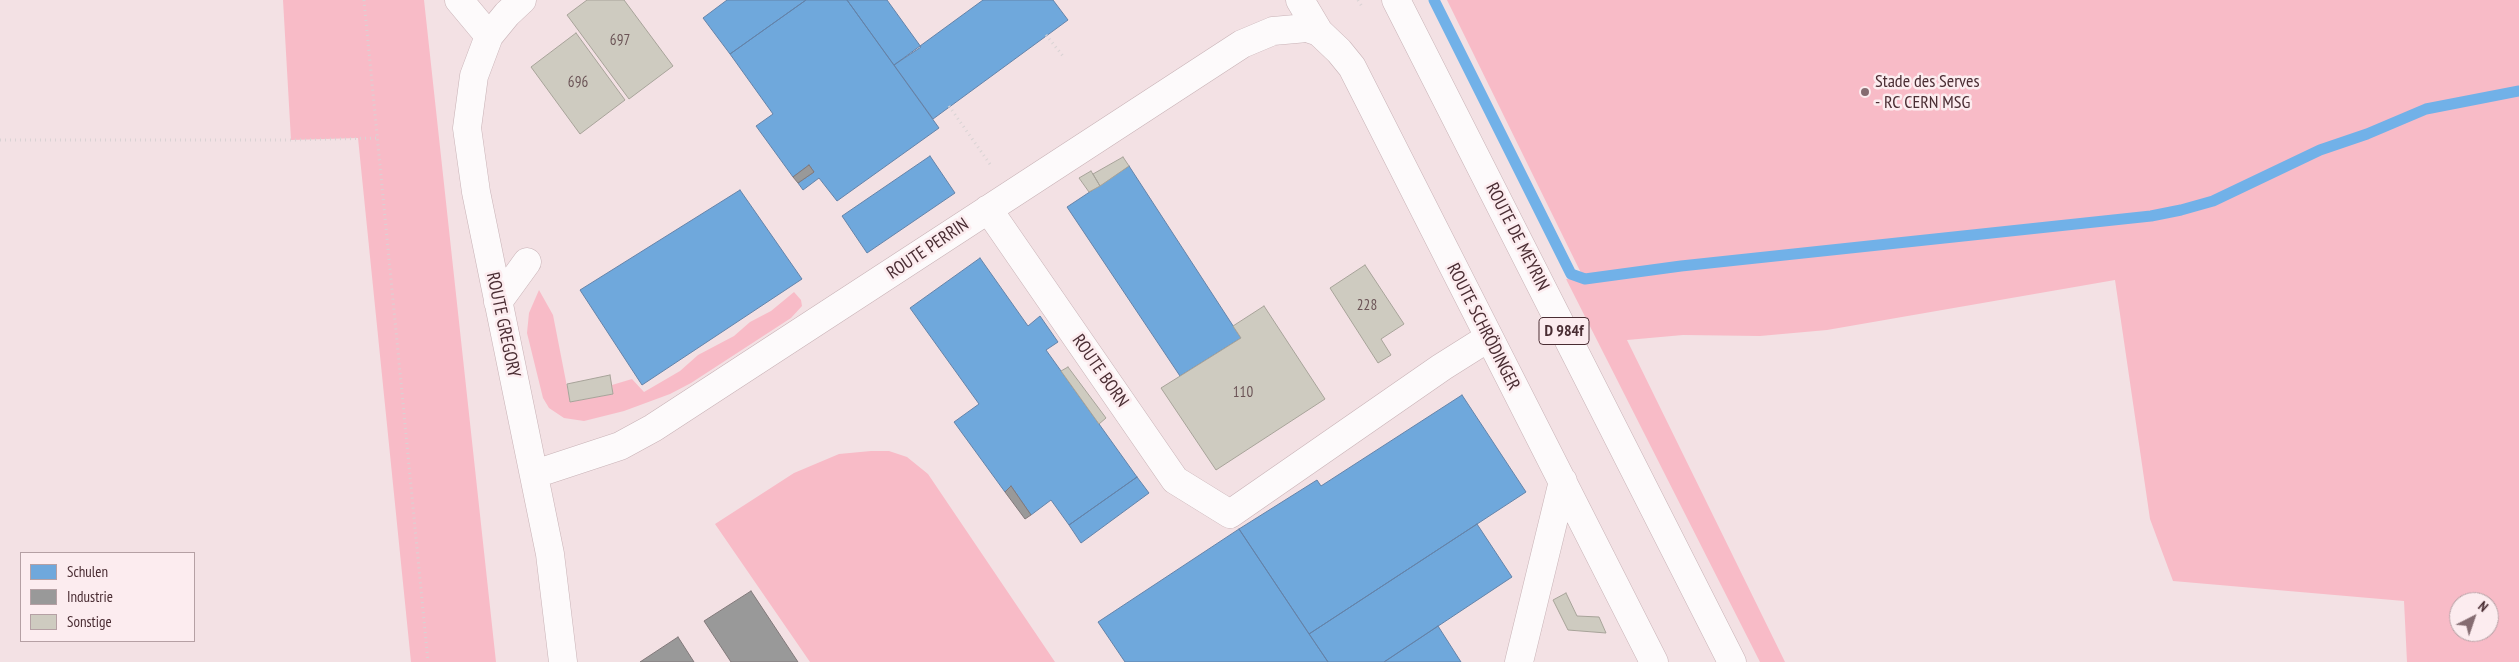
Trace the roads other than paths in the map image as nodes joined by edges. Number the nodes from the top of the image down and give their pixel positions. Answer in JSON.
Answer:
{"nodes":[{"id":1,"x":459,"y":0,"type":"edge"},
{"id":2,"x":522,"y":0,"type":"edge"},
{"id":3,"x":1300,"y":0,"type":"edge"},
{"id":4,"x":1396,"y":0,"type":"edge"},
{"id":5,"x":1319,"y":32,"type":"junction"},
{"id":6,"x":489,"y":36,"type":"junction"},
{"id":7,"x":988,"y":209,"type":"junction"},
{"id":8,"x":527,"y":262,"type":"dead end"},
{"id":9,"x":498,"y":302,"type":"junction"},
{"id":10,"x":1488,"y":338,"type":"junction"},
{"id":11,"x":535,"y":474,"type":"junction"},
{"id":12,"x":1563,"y":481,"type":"junction"},
{"id":13,"x":563,"y":662,"type":"edge"},
{"id":14,"x":1519,"y":662,"type":"edge"},
{"id":15,"x":1654,"y":662,"type":"edge"},
{"id":16,"x":1732,"y":662,"type":"edge"}],
"edges":[{"from":1,"to":6,"type":"street"},
{"from":2,"to":6,"type":"street"},
{"from":3,"to":5,"type":"street","name":"ROUTE SCHRÖDINGER"},
{"from":4,"to":16,"type":"street","name":"ROUTE DE MEYRIN","number":"D 984f"},
{"from":5,"to":7,"type":"street","name":"ROUTE PERRIN"},
{"from":5,"to":10,"type":"street","name":"ROUTE SCHRÖDINGER"},
{"from":6,"to":9,"type":"street","name":"ROUTE GREGORY"},
{"from":7,"to":10,"type":"street","name":"ROUTE BORN"},
{"from":7,"to":11,"type":"street","name":"ROUTE PERRIN"},
{"from":8,"to":9,"type":"street"},
{"from":9,"to":11,"type":"street","name":"ROUTE GREGORY"},
{"from":10,"to":12,"type":"street","name":"ROUTE SCHRÖDINGER"},
{"from":11,"to":13,"type":"street","name":"ROUTE GREGORY"},
{"from":12,"to":14,"type":"street"},
{"from":12,"to":15,"type":"street","name":"ROUTE SCHRÖDINGER"}]}
